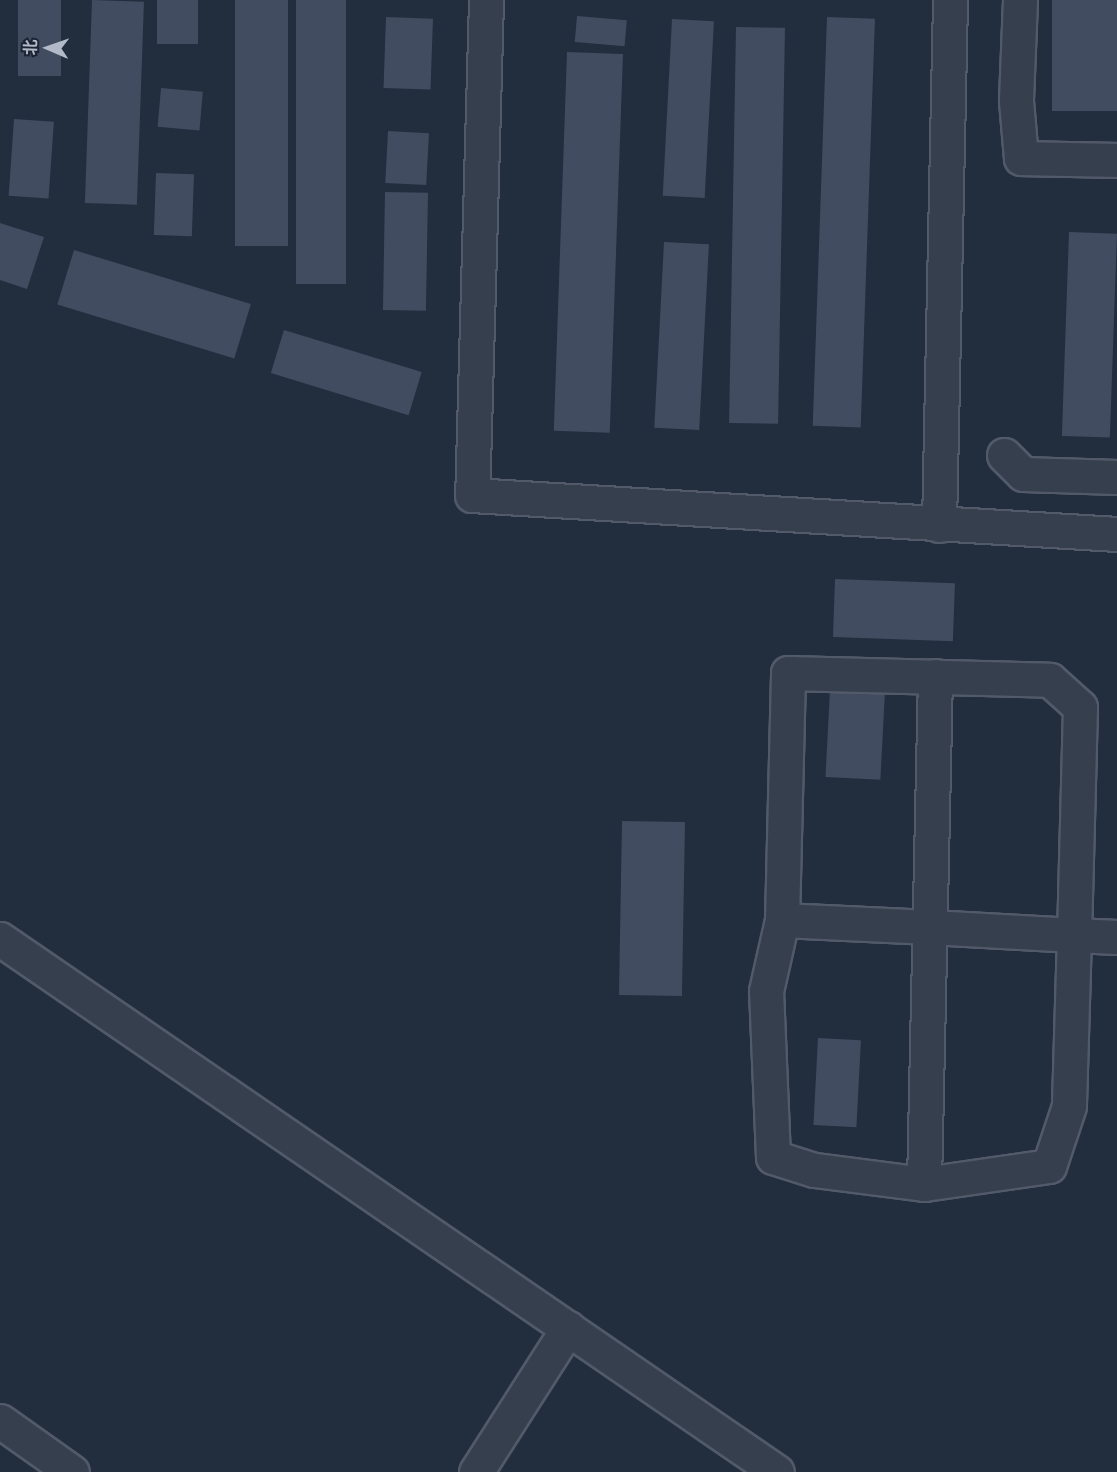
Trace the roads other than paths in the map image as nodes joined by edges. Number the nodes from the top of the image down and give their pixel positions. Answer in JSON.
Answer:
{"nodes":[{"id":1,"x":486,"y":0,"type":"edge"},
{"id":2,"x":950,"y":0,"type":"edge"},
{"id":3,"x":1020,"y":0,"type":"edge"},
{"id":4,"x":1117,"y":160,"type":"edge"},
{"id":5,"x":1004,"y":455,"type":"dead end"},
{"id":6,"x":1117,"y":477,"type":"edge"},
{"id":7,"x":939,"y":525,"type":"junction"},
{"id":8,"x":1117,"y":534,"type":"edge"},
{"id":9,"x":935,"y":676,"type":"junction"},
{"id":10,"x":782,"y":920,"type":"junction"},
{"id":11,"x":930,"y":927,"type":"junction"},
{"id":12,"x":1074,"y":935,"type":"junction"},
{"id":13,"x":1117,"y":937,"type":"edge"},
{"id":14,"x":0,"y":939,"type":"edge"},
{"id":15,"x":924,"y":1184,"type":"junction"},
{"id":16,"x":568,"y":1328,"type":"junction"},
{"id":17,"x":0,"y":1422,"type":"edge"},
{"id":18,"x":72,"y":1472,"type":"edge"},
{"id":19,"x":476,"y":1472,"type":"edge"},
{"id":20,"x":777,"y":1472,"type":"edge"}],
"edges":[{"from":1,"to":7,"type":"street"},
{"from":2,"to":7,"type":"street"},
{"from":3,"to":4,"type":"street"},
{"from":5,"to":6,"type":"street"},
{"from":7,"to":8,"type":"street"},
{"from":9,"to":10,"type":"street"},
{"from":9,"to":11,"type":"street"},
{"from":9,"to":12,"type":"street"},
{"from":10,"to":11,"type":"street"},
{"from":10,"to":15,"type":"street"},
{"from":11,"to":12,"type":"street"},
{"from":11,"to":15,"type":"street"},
{"from":12,"to":13,"type":"street"},
{"from":12,"to":15,"type":"street"},
{"from":14,"to":16,"type":"street"},
{"from":16,"to":19,"type":"street"},
{"from":16,"to":20,"type":"street"},
{"from":17,"to":18,"type":"street"}]}
